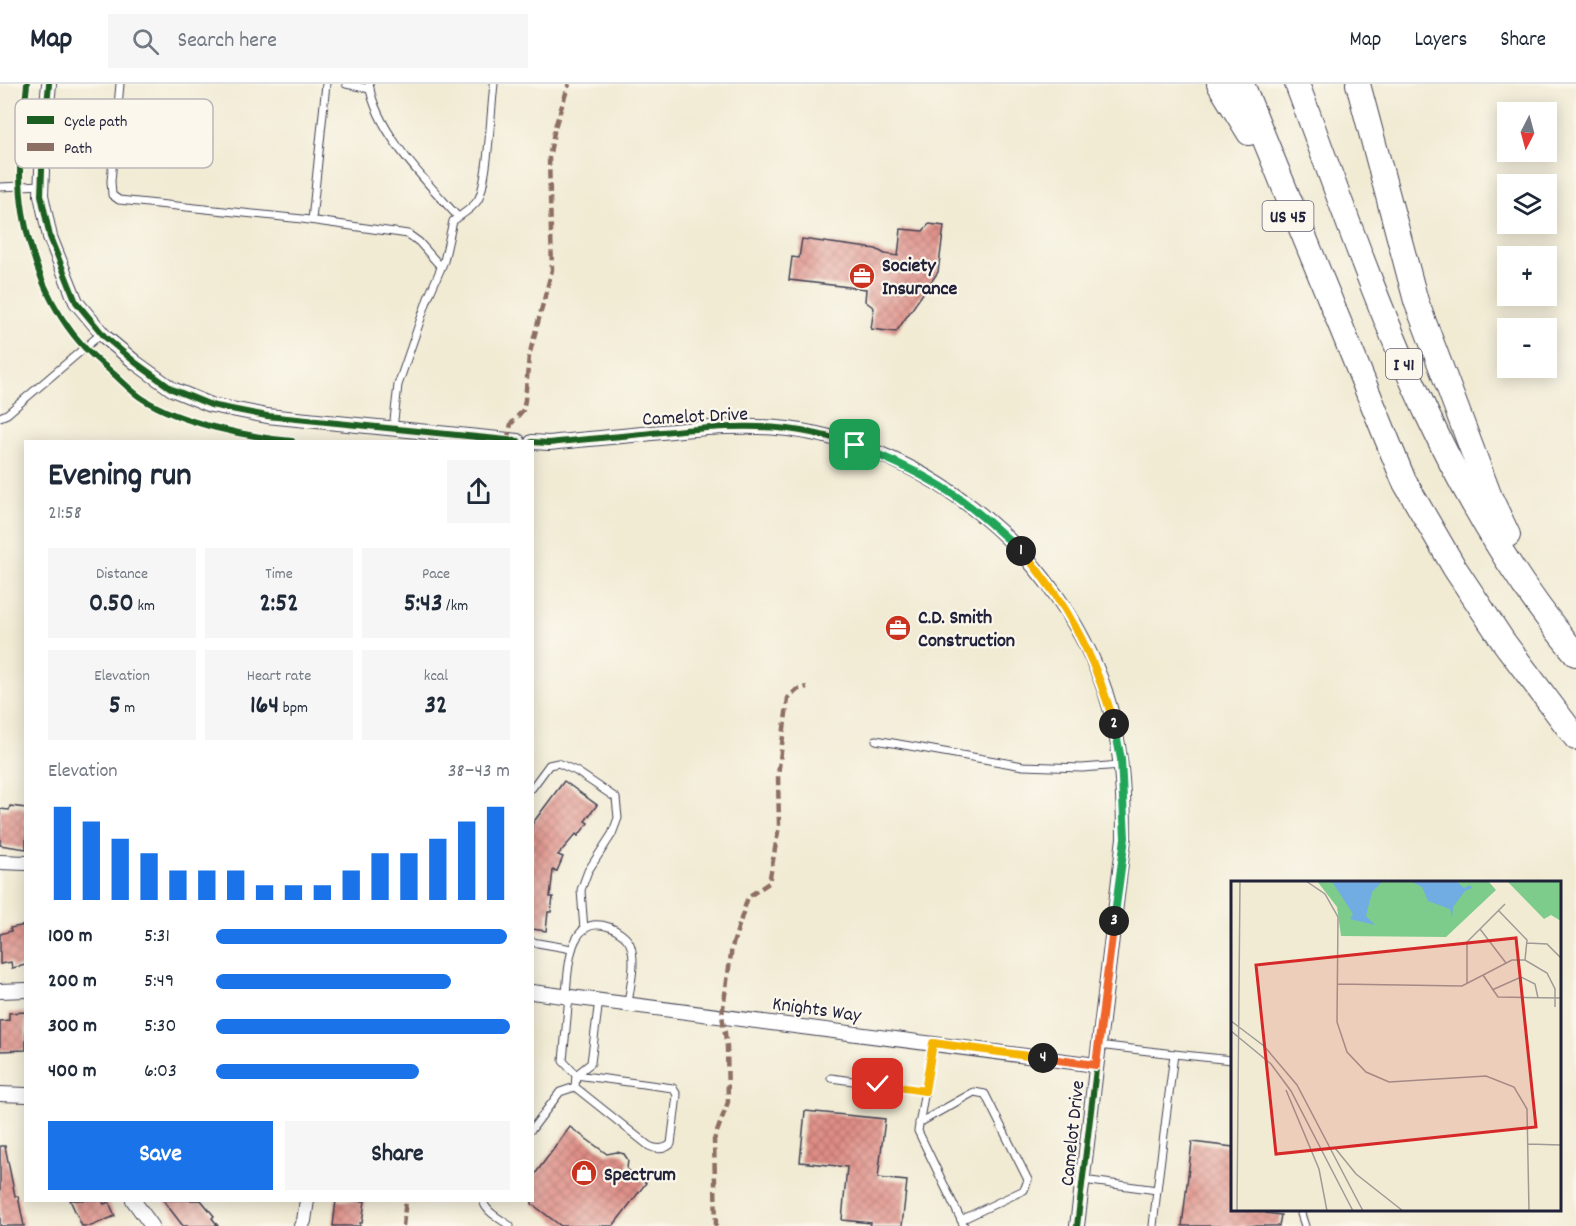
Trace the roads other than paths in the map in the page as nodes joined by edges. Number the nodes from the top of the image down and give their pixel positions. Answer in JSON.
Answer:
{"nodes":[{"id":1,"x":49,"y":84,"type":"edge"},
{"id":2,"x":120,"y":84,"type":"edge"},
{"id":3,"x":326,"y":84,"type":"edge"},
{"id":4,"x":346,"y":84,"type":"edge"},
{"id":5,"x":494,"y":84,"type":"edge"},
{"id":6,"x":1219,"y":84,"type":"edge"},
{"id":7,"x":1242,"y":84,"type":"edge"},
{"id":8,"x":1297,"y":84,"type":"edge"},
{"id":9,"x":1358,"y":84,"type":"edge"},
{"id":10,"x":370,"y":86,"type":"edge"},
{"id":11,"x":48,"y":99,"type":"edge"},
{"id":12,"x":119,"y":99,"type":"edge"},
{"id":13,"x":42,"y":168,"type":"edge"},
{"id":14,"x":112,"y":168,"type":"edge"},
{"id":15,"x":42,"y":185,"type":"junction"},
{"id":16,"x":0,"y":187,"type":"edge"},
{"id":17,"x":458,"y":217,"type":"junction"},
{"id":18,"x":312,"y":220,"type":"junction"},
{"id":19,"x":441,"y":267,"type":"junction"},
{"id":20,"x":102,"y":333,"type":"junction"},
{"id":21,"x":1350,"y":351,"type":"junction"},
{"id":22,"x":0,"y":417,"type":"edge"},
{"id":23,"x":393,"y":429,"type":"junction"},
{"id":24,"x":508,"y":440,"type":"edge"},
{"id":25,"x":534,"y":442,"type":"edge"},
{"id":26,"x":1551,"y":624,"type":"junction"},
{"id":27,"x":1576,"y":654,"type":"edge"},
{"id":28,"x":1576,"y":738,"type":"edge"},
{"id":29,"x":876,"y":740,"type":"dead end"},
{"id":30,"x":1121,"y":765,"type":"junction"},
{"id":31,"x":534,"y":785,"type":"edge"},
{"id":32,"x":0,"y":862,"type":"edge"},
{"id":33,"x":24,"y":863,"type":"edge"},
{"id":34,"x":584,"y":930,"type":"junction"},
{"id":35,"x":534,"y":942,"type":"edge"},
{"id":36,"x":572,"y":949,"type":"junction"},
{"id":37,"x":24,"y":990,"type":"edge"},
{"id":38,"x":0,"y":991,"type":"edge"},
{"id":39,"x":534,"y":992,"type":"edge"},
{"id":40,"x":567,"y":996,"type":"junction"},
{"id":41,"x":600,"y":1000,"type":"junction"},
{"id":42,"x":628,"y":1004,"type":"junction"},
{"id":43,"x":933,"y":1043,"type":"junction"},
{"id":44,"x":1098,"y":1045,"type":"junction"},
{"id":45,"x":1174,"y":1054,"type":"junction"},
{"id":46,"x":1231,"y":1060,"type":"edge"},
{"id":47,"x":1096,"y":1065,"type":"junction"},
{"id":48,"x":576,"y":1075,"type":"junction"},
{"id":49,"x":831,"y":1078,"type":"dead end"},
{"id":50,"x":575,"y":1088,"type":"junction"},
{"id":51,"x":925,"y":1091,"type":"junction"},
{"id":52,"x":0,"y":1094,"type":"edge"},
{"id":53,"x":24,"y":1095,"type":"edge"},
{"id":54,"x":919,"y":1123,"type":"junction"},
{"id":55,"x":534,"y":1127,"type":"edge"},
{"id":56,"x":1083,"y":1180,"type":"junction"},
{"id":57,"x":1157,"y":1190,"type":"junction"},
{"id":58,"x":134,"y":1202,"type":"edge"},
{"id":59,"x":307,"y":1202,"type":"edge"},
{"id":60,"x":484,"y":1202,"type":"edge"},
{"id":61,"x":1302,"y":1211,"type":"edge"},
{"id":62,"x":962,"y":1223,"type":"edge"},
{"id":63,"x":152,"y":1226,"type":"edge"},
{"id":64,"x":301,"y":1226,"type":"edge"},
{"id":65,"x":510,"y":1226,"type":"edge"},
{"id":66,"x":1077,"y":1226,"type":"edge"},
{"id":67,"x":1153,"y":1226,"type":"edge"},
{"id":68,"x":1305,"y":1226,"type":"edge"}],
"edges":[{"from":1,"to":11,"type":"street"},
{"from":2,"to":12,"type":"lane"},
{"from":3,"to":18,"type":"lane"},
{"from":4,"to":10,"type":"lane"},
{"from":5,"to":17,"type":"lane"},
{"from":6,"to":21,"type":"highway","number":"US 45"},
{"from":7,"to":21,"type":"highway","number":"I 41"},
{"from":8,"to":26,"type":"highway","number":"I 41"},
{"from":9,"to":26,"type":"highway"},
{"from":10,"to":17,"type":"lane"},
{"from":13,"to":15,"type":"street"},
{"from":14,"to":18,"type":"lane"},
{"from":15,"to":16,"type":"lane"},
{"from":15,"to":20,"type":"street"},
{"from":17,"to":19,"type":"lane"},
{"from":18,"to":19,"type":"lane"},
{"from":19,"to":23,"type":"lane"},
{"from":20,"to":22,"type":"lane"},
{"from":20,"to":23,"type":"street"},
{"from":21,"to":28,"type":"highway","number":"I 41"},
{"from":23,"to":24,"type":"street"},
{"from":25,"to":30,"type":"street","name":"Camelot Drive"},
{"from":26,"to":27,"type":"highway","number":"I 41"},
{"from":29,"to":30,"type":"lane"},
{"from":30,"to":44,"type":"street","name":"Camelot Drive"},
{"from":31,"to":34,"type":"lane"},
{"from":32,"to":33,"type":"street"},
{"from":34,"to":36,"type":"lane"},
{"from":34,"to":42,"type":"lane"},
{"from":35,"to":36,"type":"lane"},
{"from":36,"to":40,"type":"lane"},
{"from":37,"to":38,"type":"street"},
{"from":39,"to":40,"type":"street","name":"Knights Way"},
{"from":40,"to":41,"type":"street","name":"Knights Way"},
{"from":40,"to":48,"type":"lane"},
{"from":41,"to":42,"type":"street","name":"Knights Way"},
{"from":41,"to":48,"type":"lane"},
{"from":42,"to":43,"type":"street","name":"Knights Way"},
{"from":43,"to":47,"type":"street","name":"Knights Way"},
{"from":43,"to":51,"type":"lane"},
{"from":44,"to":45,"type":"lane"},
{"from":44,"to":47,"type":"street","name":"Camelot Drive"},
{"from":45,"to":46,"type":"lane"},
{"from":45,"to":57,"type":"lane"},
{"from":47,"to":56,"type":"street","name":"Camelot Drive"},
{"from":48,"to":50,"type":"lane"},
{"from":48,"to":50,"type":"lane"},
{"from":49,"to":51,"type":"lane"},
{"from":50,"to":55,"type":"lane"},
{"from":51,"to":54,"type":"lane"},
{"from":52,"to":53,"type":"street"},
{"from":54,"to":62,"type":"lane"},
{"from":54,"to":62,"type":"lane"},
{"from":56,"to":57,"type":"lane"},
{"from":56,"to":66,"type":"street","name":"Camelot Drive"},
{"from":57,"to":67,"type":"lane"},
{"from":58,"to":63,"type":"street"},
{"from":59,"to":64,"type":"street"},
{"from":60,"to":65,"type":"lane"},
{"from":61,"to":68,"type":"lane"}]}
